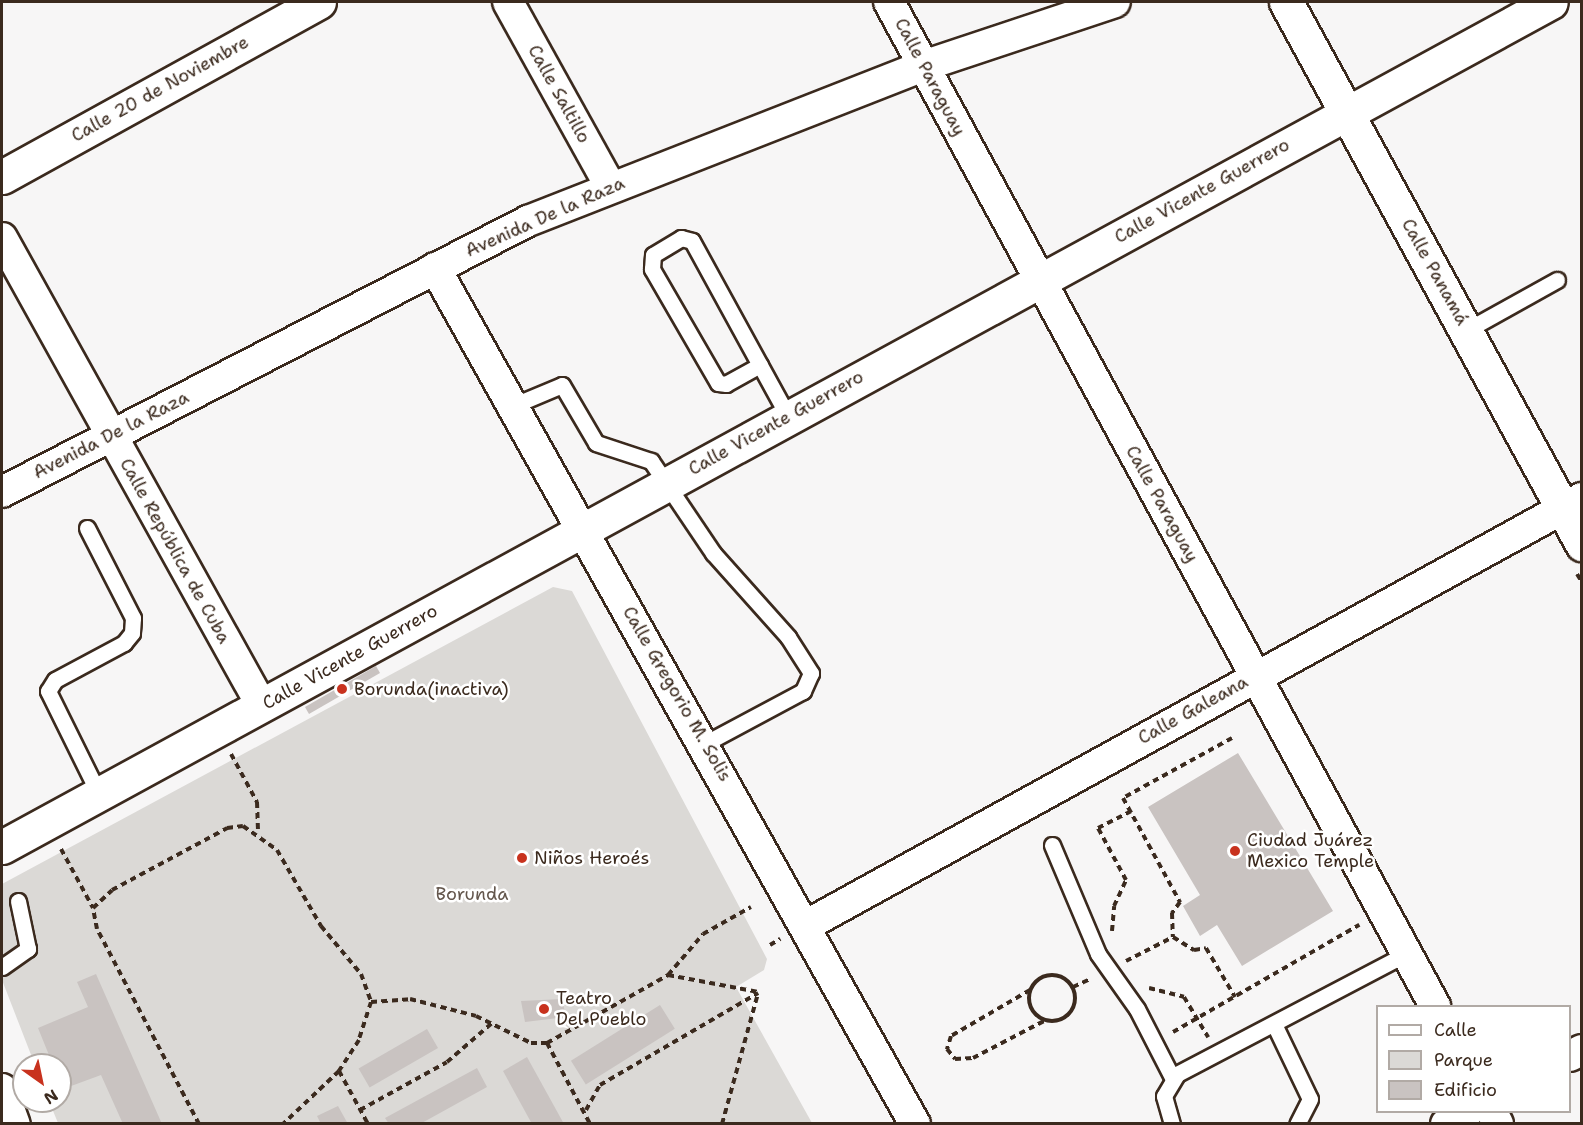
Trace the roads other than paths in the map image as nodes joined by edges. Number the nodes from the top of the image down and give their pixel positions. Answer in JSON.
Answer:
{"nodes":[{"id":1,"x":319,"y":2,"type":"edge"},
{"id":2,"x":508,"y":2,"type":"edge"},
{"id":3,"x":889,"y":2,"type":"edge"},
{"id":4,"x":1115,"y":2,"type":"edge"},
{"id":5,"x":1286,"y":2,"type":"edge"},
{"id":6,"x":1551,"y":2,"type":"edge"},
{"id":7,"x":923,"y":66,"type":"junction"},
{"id":8,"x":1346,"y":111,"type":"junction"},
{"id":9,"x":2,"y":177,"type":"edge"},
{"id":10,"x":610,"y":186,"type":"junction"},
{"id":11,"x":2,"y":238,"type":"edge"},
{"id":12,"x":435,"y":268,"type":"junction"},
{"id":13,"x":1040,"y":280,"type":"junction"},
{"id":14,"x":1557,"y":280,"type":"dead end"},
{"id":15,"x":1467,"y":330,"type":"junction"},
{"id":16,"x":760,"y":365,"type":"junction"},
{"id":17,"x":512,"y":406,"type":"junction"},
{"id":18,"x":788,"y":416,"type":"junction"},
{"id":19,"x":111,"y":435,"type":"junction"},
{"id":20,"x":665,"y":484,"type":"junction"},
{"id":21,"x":2,"y":492,"type":"edge"},
{"id":22,"x":1572,"y":503,"type":"edge"},
{"id":23,"x":87,"y":528,"type":"dead end"},
{"id":24,"x":583,"y":529,"type":"junction"},
{"id":25,"x":1581,"y":544,"type":"edge"},
{"id":26,"x":1255,"y":675,"type":"junction"},
{"id":27,"x":262,"y":706,"type":"junction"},
{"id":28,"x":706,"y":743,"type":"junction"},
{"id":29,"x":99,"y":794,"type":"junction"},
{"id":30,"x":1052,"y":845,"type":"dead end"},
{"id":31,"x":2,"y":847,"type":"edge"},
{"id":32,"x":18,"y":901,"type":"dead end"},
{"id":33,"x":806,"y":926,"type":"junction"},
{"id":34,"x":1406,"y":954,"type":"junction"},
{"id":35,"x":2,"y":967,"type":"edge"},
{"id":36,"x":1434,"y":1005,"type":"edge"},
{"id":37,"x":1274,"y":1024,"type":"junction"},
{"id":38,"x":1173,"y":1079,"type":"junction"},
{"id":39,"x":2,"y":1089,"type":"edge"},
{"id":40,"x":1466,"y":1113,"type":"edge"},
{"id":41,"x":15,"y":1124,"type":"edge"},
{"id":42,"x":915,"y":1124,"type":"edge"},
{"id":43,"x":1172,"y":1124,"type":"edge"},
{"id":44,"x":1297,"y":1124,"type":"edge"},
{"id":45,"x":1446,"y":1124,"type":"edge"}],
"edges":[{"from":1,"to":9,"type":"main road","name":"Calle 20 de Noviembre"},
{"from":2,"to":10,"type":"street","name":"Calle Saltillo"},
{"from":3,"to":7,"type":"street","name":"Calle Paraguay"},
{"from":4,"to":7,"type":"street","name":"Avenida De la Raza"},
{"from":5,"to":8,"type":"main road","name":"Calle Panamá"},
{"from":6,"to":8,"type":"main road","name":"Calle Vicente Guerrero"},
{"from":7,"to":10,"type":"street","name":"Avenida De la Raza"},
{"from":7,"to":13,"type":"street","name":"Calle Paraguay"},
{"from":8,"to":13,"type":"main road","name":"Calle Vicente Guerrero"},
{"from":8,"to":15,"type":"main road","name":"Calle Panamá"},
{"from":10,"to":12,"type":"street","name":"Avenida De la Raza"},
{"from":11,"to":19,"type":"street","name":"Calle República de Cuba"},
{"from":12,"to":17,"type":"street","name":"Calle Gregorio M. Solis"},
{"from":12,"to":19,"type":"street","name":"Avenida De la Raza"},
{"from":13,"to":18,"type":"main road","name":"Calle Vicente Guerrero"},
{"from":13,"to":26,"type":"street","name":"Calle Paraguay"},
{"from":14,"to":15,"type":"lane"},
{"from":15,"to":22,"type":"main road","name":"Calle Panamá"},
{"from":16,"to":16,"type":"lane"},
{"from":16,"to":18,"type":"lane"},
{"from":17,"to":20,"type":"lane"},
{"from":17,"to":24,"type":"street","name":"Calle Gregorio M. Solis"},
{"from":18,"to":20,"type":"main road","name":"Calle Vicente Guerrero"},
{"from":19,"to":21,"type":"street","name":"Avenida De la Raza"},
{"from":19,"to":27,"type":"street","name":"Calle República de Cuba"},
{"from":20,"to":24,"type":"main road","name":"Calle Vicente Guerrero"},
{"from":20,"to":28,"type":"lane"},
{"from":22,"to":25,"type":"main road","name":"Calle Panamá"},
{"from":22,"to":26,"type":"street","name":"Calle Galeana"},
{"from":23,"to":29,"type":"lane"},
{"from":24,"to":27,"type":"main road","name":"Calle Vicente Guerrero"},
{"from":24,"to":28,"type":"street","name":"Calle Gregorio M. Solis"},
{"from":26,"to":33,"type":"street","name":"Calle Galeana"},
{"from":26,"to":34,"type":"street","name":"Calle Paraguay"},
{"from":27,"to":29,"type":"main road","name":"Calle Vicente Guerrero"},
{"from":28,"to":33,"type":"street","name":"Calle Gregorio M. Solis"},
{"from":29,"to":31,"type":"main road","name":"Calle Vicente Guerrero"},
{"from":30,"to":38,"type":"lane"},
{"from":32,"to":35,"type":"lane"},
{"from":33,"to":42,"type":"street","name":"Calle Gregorio M. Solis"},
{"from":34,"to":36,"type":"street","name":"Calle Paraguay"},
{"from":34,"to":37,"type":"lane"},
{"from":37,"to":38,"type":"lane"},
{"from":37,"to":44,"type":"lane"},
{"from":38,"to":43,"type":"lane"},
{"from":39,"to":41,"type":"street"},
{"from":40,"to":45,"type":"street"}]}
